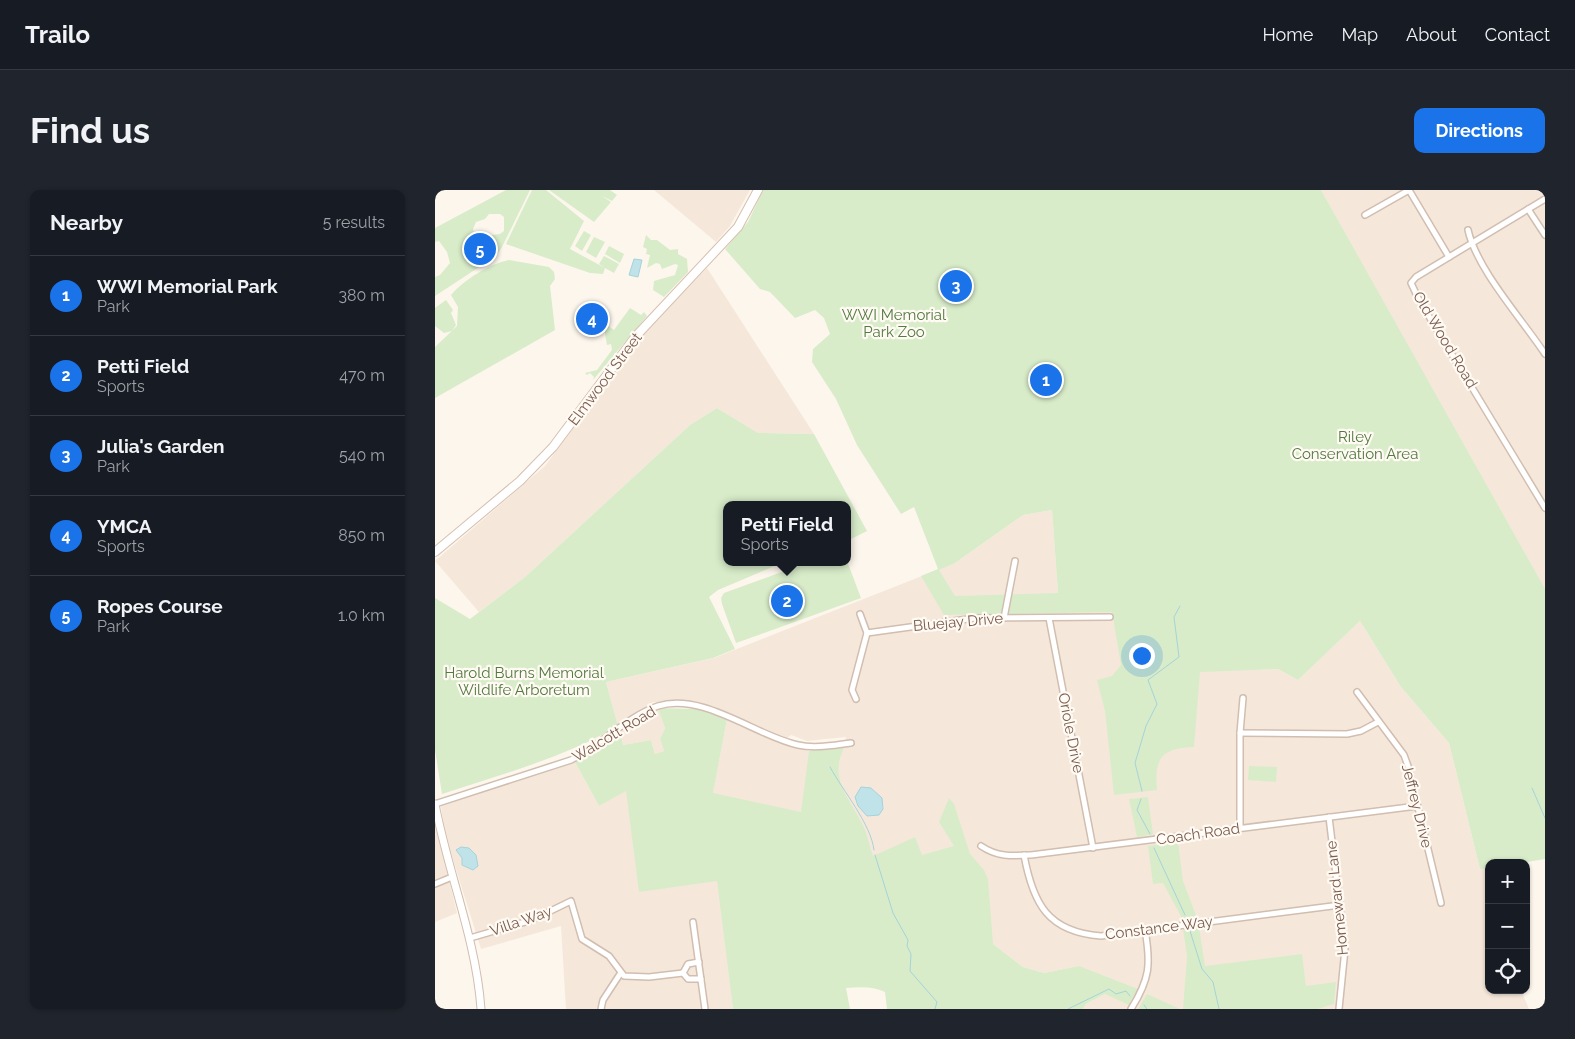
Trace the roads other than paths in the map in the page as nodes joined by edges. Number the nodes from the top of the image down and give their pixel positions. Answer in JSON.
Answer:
{"nodes":[{"id":1,"x":758,"y":190,"type":"edge"},
{"id":2,"x":1409,"y":190,"type":"edge"},
{"id":3,"x":1545,"y":199,"type":"edge"},
{"id":4,"x":1528,"y":209,"type":"junction"},
{"id":5,"x":1365,"y":215,"type":"dead end"},
{"id":6,"x":1468,"y":230,"type":"dead end"},
{"id":7,"x":1545,"y":235,"type":"edge"},
{"id":8,"x":1471,"y":243,"type":"junction"},
{"id":9,"x":1449,"y":256,"type":"junction"},
{"id":10,"x":1545,"y":354,"type":"edge"},
{"id":11,"x":1545,"y":508,"type":"edge"},
{"id":12,"x":435,"y":552,"type":"edge"},
{"id":13,"x":1015,"y":561,"type":"dead end"},
{"id":14,"x":860,"y":614,"type":"dead end"},
{"id":15,"x":1110,"y":617,"type":"dead end"},
{"id":16,"x":1004,"y":618,"type":"junction"},
{"id":17,"x":1049,"y":618,"type":"junction"},
{"id":18,"x":867,"y":633,"type":"junction"},
{"id":19,"x":1357,"y":692,"type":"dead end"},
{"id":20,"x":1243,"y":698,"type":"dead end"},
{"id":21,"x":856,"y":699,"type":"dead end"},
{"id":22,"x":1378,"y":722,"type":"junction"},
{"id":23,"x":1240,"y":733,"type":"junction"},
{"id":24,"x":851,"y":743,"type":"dead end"},
{"id":25,"x":435,"y":804,"type":"edge"},
{"id":26,"x":1417,"y":806,"type":"junction"},
{"id":27,"x":1329,"y":817,"type":"junction"},
{"id":28,"x":1240,"y":828,"type":"junction"},
{"id":29,"x":981,"y":846,"type":"dead end"},
{"id":30,"x":1093,"y":848,"type":"junction"},
{"id":31,"x":1024,"y":855,"type":"junction"},
{"id":32,"x":452,"y":877,"type":"junction"},
{"id":33,"x":435,"y":884,"type":"edge"},
{"id":34,"x":1441,"y":903,"type":"dead end"},
{"id":35,"x":1340,"y":905,"type":"junction"},
{"id":36,"x":693,"y":922,"type":"dead end"},
{"id":37,"x":1145,"y":930,"type":"junction"},
{"id":38,"x":470,"y":938,"type":"junction"},
{"id":39,"x":699,"y":962,"type":"junction"},
{"id":40,"x":683,"y":973,"type":"junction"},
{"id":41,"x":620,"y":974,"type":"junction"},
{"id":42,"x":701,"y":979,"type":"junction"},
{"id":43,"x":481,"y":1009,"type":"edge"},
{"id":44,"x":601,"y":1009,"type":"edge"},
{"id":45,"x":705,"y":1009,"type":"edge"},
{"id":46,"x":1131,"y":1009,"type":"edge"},
{"id":47,"x":1339,"y":1009,"type":"edge"}],
"edges":[{"from":1,"to":12,"type":"main road","name":"Elmwood Street"},
{"from":2,"to":5,"type":"street"},
{"from":2,"to":9,"type":"street"},
{"from":3,"to":4,"type":"street","name":"Old Wood Road"},
{"from":4,"to":7,"type":"street"},
{"from":4,"to":8,"type":"street","name":"Old Wood Road"},
{"from":6,"to":8,"type":"street"},
{"from":8,"to":9,"type":"street","name":"Old Wood Road"},
{"from":8,"to":10,"type":"street"},
{"from":9,"to":11,"type":"street","name":"Old Wood Road"},
{"from":13,"to":16,"type":"street"},
{"from":14,"to":18,"type":"street"},
{"from":15,"to":17,"type":"street","name":"Bluejay Drive"},
{"from":16,"to":17,"type":"street","name":"Bluejay Drive"},
{"from":16,"to":18,"type":"street","name":"Bluejay Drive"},
{"from":17,"to":30,"type":"street","name":"Oriole Drive"},
{"from":18,"to":21,"type":"street"},
{"from":19,"to":22,"type":"street","name":"Jeffrey Drive"},
{"from":20,"to":23,"type":"street"},
{"from":22,"to":23,"type":"street"},
{"from":22,"to":26,"type":"street","name":"Jeffrey Drive"},
{"from":23,"to":28,"type":"street"},
{"from":24,"to":25,"type":"street","name":"Walcott Road"},
{"from":25,"to":32,"type":"street"},
{"from":26,"to":27,"type":"street","name":"Coach Road"},
{"from":26,"to":34,"type":"street","name":"Jeffrey Drive"},
{"from":27,"to":28,"type":"street","name":"Coach Road"},
{"from":27,"to":35,"type":"street","name":"Homeward Lane"},
{"from":28,"to":30,"type":"street","name":"Coach Road"},
{"from":29,"to":31,"type":"street","name":"Coach Road"},
{"from":30,"to":31,"type":"street","name":"Coach Road"},
{"from":31,"to":37,"type":"street","name":"Constance Way"},
{"from":32,"to":33,"type":"street"},
{"from":32,"to":38,"type":"street"},
{"from":35,"to":37,"type":"street","name":"Constance Way"},
{"from":35,"to":47,"type":"street","name":"Homeward Lane"},
{"from":36,"to":39,"type":"street"},
{"from":37,"to":46,"type":"street"},
{"from":38,"to":41,"type":"street","name":"Villa Way"},
{"from":38,"to":43,"type":"street"},
{"from":39,"to":40,"type":"street"},
{"from":39,"to":42,"type":"street"},
{"from":40,"to":41,"type":"street"},
{"from":40,"to":42,"type":"street"},
{"from":41,"to":44,"type":"street"},
{"from":42,"to":45,"type":"street"}]}
